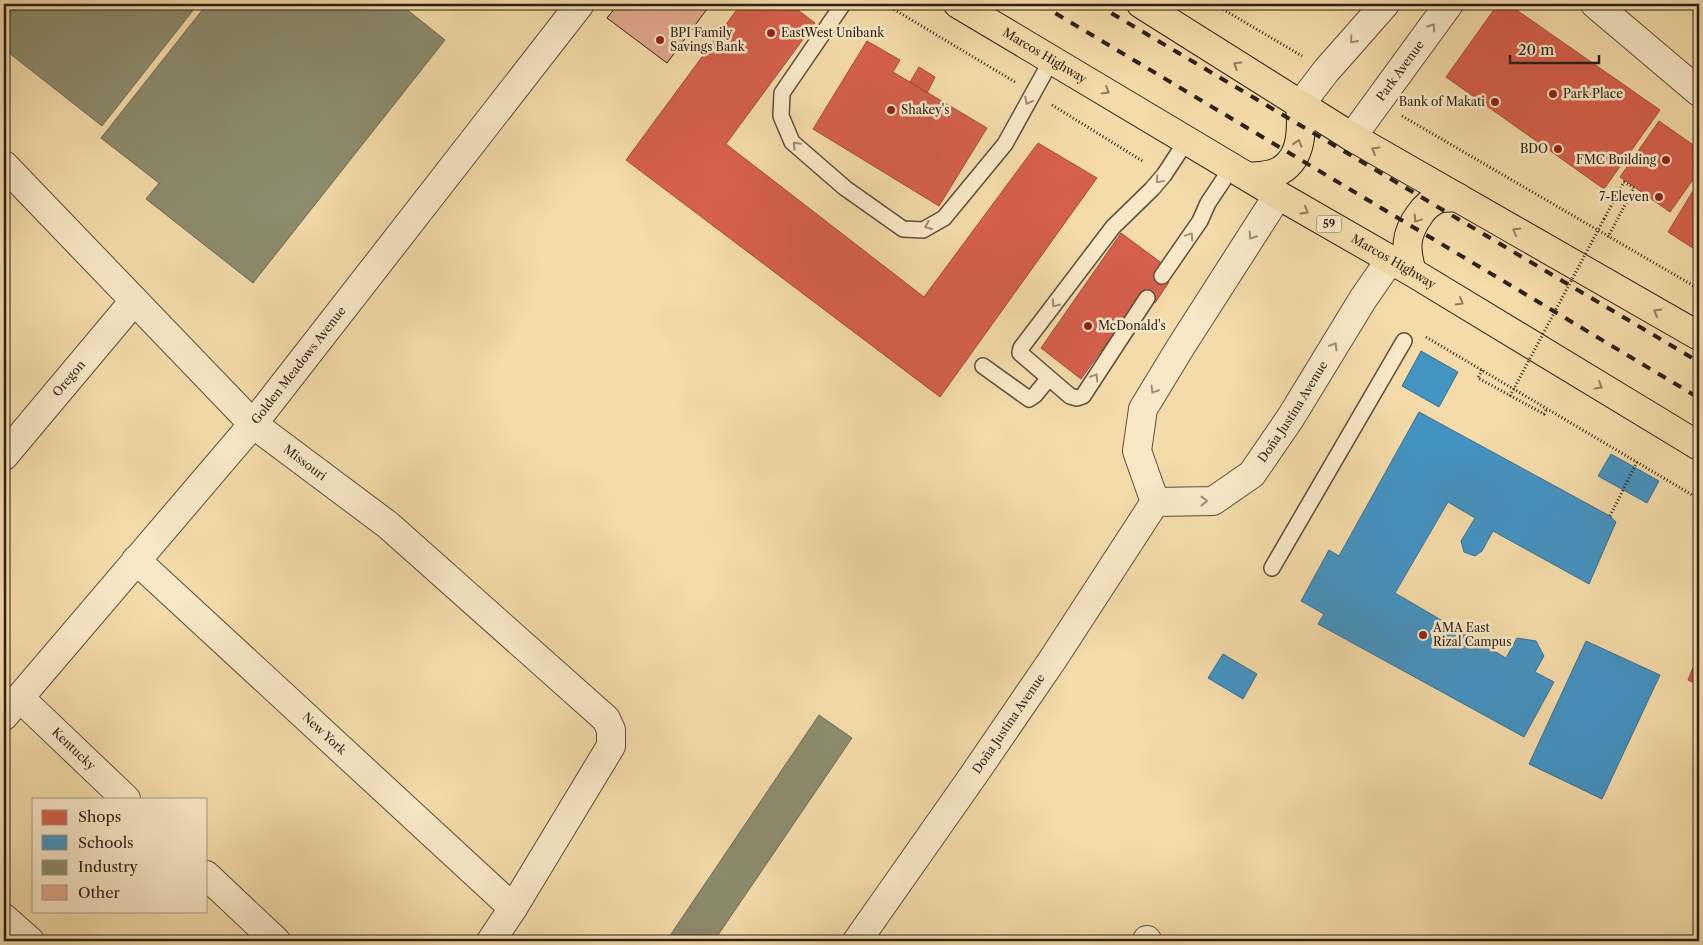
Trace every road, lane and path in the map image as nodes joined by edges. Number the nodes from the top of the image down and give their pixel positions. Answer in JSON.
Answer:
{"nodes":[{"id":1,"x":580,"y":4,"type":"edge"},
{"id":2,"x":844,"y":4,"type":"edge"},
{"id":3,"x":885,"y":4,"type":"edge"},
{"id":4,"x":958,"y":4,"type":"edge"},
{"id":5,"x":1141,"y":4,"type":"edge"},
{"id":6,"x":1214,"y":4,"type":"edge"},
{"id":7,"x":1385,"y":4,"type":"edge"},
{"id":8,"x":1449,"y":4,"type":"edge"},
{"id":9,"x":1596,"y":4,"type":"edge"},
{"id":10,"x":1052,"y":59,"type":"junction"},
{"id":11,"x":1326,"y":71,"type":"junction"},
{"id":12,"x":1032,"y":92,"type":"junction"},
{"id":13,"x":1699,"y":92,"type":"edge"},
{"id":14,"x":1378,"y":102,"type":"junction"},
{"id":15,"x":1300,"y":105,"type":"junction"},
{"id":16,"x":1352,"y":137,"type":"junction"},
{"id":17,"x":1187,"y":140,"type":"junction"},
{"id":18,"x":1241,"y":172,"type":"junction"},
{"id":19,"x":1164,"y":175,"type":"junction"},
{"id":20,"x":8,"y":179,"type":"edge"},
{"id":21,"x":1278,"y":194,"type":"junction"},
{"id":22,"x":1457,"y":198,"type":"junction"},
{"id":23,"x":1608,"y":237,"type":"junction"},
{"id":24,"x":1401,"y":266,"type":"junction"},
{"id":25,"x":1162,"y":276,"type":"dead end"},
{"id":26,"x":1699,"y":290,"type":"edge"},
{"id":27,"x":1147,"y":298,"type":"dead end"},
{"id":28,"x":134,"y":301,"type":"junction"},
{"id":29,"x":1419,"y":333,"type":"dead end"},
{"id":30,"x":1699,"y":336,"type":"edge"},
{"id":31,"x":1404,"y":341,"type":"dead end"},
{"id":32,"x":983,"y":366,"type":"dead end"},
{"id":33,"x":1482,"y":370,"type":"junction"},
{"id":34,"x":1049,"y":378,"type":"junction"},
{"id":35,"x":1510,"y":396,"type":"junction"},
{"id":36,"x":1547,"y":408,"type":"junction"},
{"id":37,"x":253,"y":424,"type":"junction"},
{"id":38,"x":1699,"y":446,"type":"edge"},
{"id":39,"x":4,"y":456,"type":"edge"},
{"id":40,"x":1637,"y":462,"type":"junction"},
{"id":41,"x":1699,"y":499,"type":"edge"},
{"id":42,"x":1155,"y":502,"type":"junction"},
{"id":43,"x":1610,"y":516,"type":"dead end"},
{"id":44,"x":136,"y":560,"type":"junction"},
{"id":45,"x":1272,"y":568,"type":"dead end"},
{"id":46,"x":12,"y":707,"type":"edge"},
{"id":47,"x":125,"y":798,"type":"edge"},
{"id":48,"x":208,"y":877,"type":"edge"},
{"id":49,"x":512,"y":908,"type":"junction"},
{"id":50,"x":4,"y":918,"type":"edge"},
{"id":51,"x":30,"y":941,"type":"edge"},
{"id":52,"x":276,"y":941,"type":"edge"},
{"id":53,"x":491,"y":941,"type":"edge"},
{"id":54,"x":856,"y":941,"type":"edge"}],
"edges":[{"from":1,"to":37,"type":"street","name":"Golden Meadows Avenue"},
{"from":12,"to":2,"type":"lane","one_way":true},
{"from":3,"to":12,"type":"path"},
{"from":4,"to":10,"type":"main road","name":"Marcos Highway","number":"59"},
{"from":15,"to":5,"type":"main road","one_way":true},
{"from":6,"to":11,"type":"path"},
{"from":7,"to":11,"type":"street","one_way":true},
{"from":14,"to":8,"type":"street","name":"Park Avenue","one_way":true},
{"from":9,"to":13,"type":"street"},
{"from":10,"to":12,"type":"lane"},
{"from":10,"to":17,"type":"main road","name":"Marcos Highway","number":"59","one_way":true},
{"from":11,"to":15,"type":"street"},
{"from":12,"to":19,"type":"path"},
{"from":14,"to":16,"type":"street","name":"Park Avenue"},
{"from":14,"to":23,"type":"path"},
{"from":15,"to":16,"type":"main road"},
{"from":18,"to":15,"type":"main road","one_way":true},
{"from":22,"to":16,"type":"main road","one_way":true},
{"from":17,"to":18,"type":"main road","name":"Marcos Highway","number":"59"},
{"from":17,"to":19,"type":"lane"},
{"from":18,"to":21,"type":"main road","name":"Marcos Highway","number":"59"},
{"from":25,"to":18,"type":"lane","one_way":true},
{"from":19,"to":34,"type":"lane","one_way":true},
{"from":20,"to":28,"type":"street","name":"Missouri"},
{"from":21,"to":24,"type":"main road","name":"Marcos Highway","number":"59","one_way":true},
{"from":21,"to":42,"type":"street","one_way":true},
{"from":22,"to":24,"type":"main road","one_way":true},
{"from":30,"to":22,"type":"main road","one_way":true},
{"from":23,"to":26,"type":"path"},
{"from":23,"to":35,"type":"path","bridge":true},
{"from":24,"to":38,"type":"main road","name":"Marcos Highway","number":"59","one_way":true},
{"from":42,"to":24,"type":"street","name":"Doña Justina Avenue","one_way":true},
{"from":34,"to":27,"type":"lane","one_way":true},
{"from":28,"to":37,"type":"street","name":"Missouri"},
{"from":28,"to":39,"type":"street","name":"Oregon"},
{"from":29,"to":33,"type":"path"},
{"from":31,"to":45,"type":"lane"},
{"from":32,"to":34,"type":"lane"},
{"from":33,"to":35,"type":"path"},
{"from":33,"to":36,"type":"path"},
{"from":35,"to":36,"type":"path"},
{"from":36,"to":40,"type":"path"},
{"from":37,"to":44,"type":"street","name":"Golden Meadows Avenue"},
{"from":37,"to":49,"type":"street","name":"Missouri"},
{"from":40,"to":41,"type":"path"},
{"from":40,"to":43,"type":"path"},
{"from":42,"to":54,"type":"street","name":"Doña Justina Avenue"},
{"from":44,"to":46,"type":"street","name":"Golden Meadows Avenue"},
{"from":44,"to":49,"type":"street","name":"New York"},
{"from":46,"to":47,"type":"street","name":"Kentucky"},
{"from":48,"to":52,"type":"street"},
{"from":49,"to":53,"type":"street"},
{"from":50,"to":51,"type":"street"}]}
